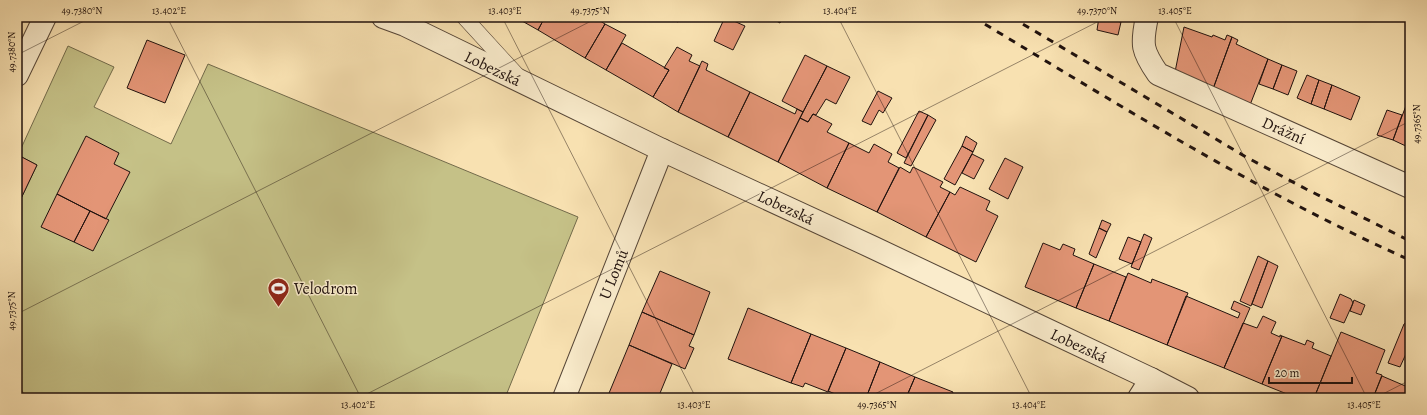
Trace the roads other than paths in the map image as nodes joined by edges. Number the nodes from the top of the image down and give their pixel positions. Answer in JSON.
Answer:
{"nodes":[{"id":1,"x":45,"y":17,"type":"edge"},
{"id":2,"x":383,"y":17,"type":"edge"},
{"id":3,"x":464,"y":17,"type":"edge"},
{"id":4,"x":1147,"y":17,"type":"edge"},
{"id":5,"x":17,"y":75,"type":"edge"},
{"id":6,"x":524,"y":83,"type":"junction"},
{"id":7,"x":662,"y":150,"type":"junction"},
{"id":8,"x":1410,"y":187,"type":"edge"},
{"id":9,"x":1151,"y":379,"type":"junction"},
{"id":10,"x":564,"y":398,"type":"edge"},
{"id":11,"x":1139,"y":398,"type":"edge"},
{"id":12,"x":1188,"y":398,"type":"edge"}],
"edges":[{"from":1,"to":5,"type":"street"},
{"from":2,"to":6,"type":"street","name":"Lobezská"},
{"from":3,"to":6,"type":"lane"},
{"from":4,"to":8,"type":"street","name":"Drážní"},
{"from":6,"to":7,"type":"street","name":"Lobezská"},
{"from":7,"to":9,"type":"street","name":"Lobezská"},
{"from":7,"to":10,"type":"street","name":"U Lomů"},
{"from":9,"to":11,"type":"street"},
{"from":9,"to":12,"type":"street","name":"Lobezská"}]}
